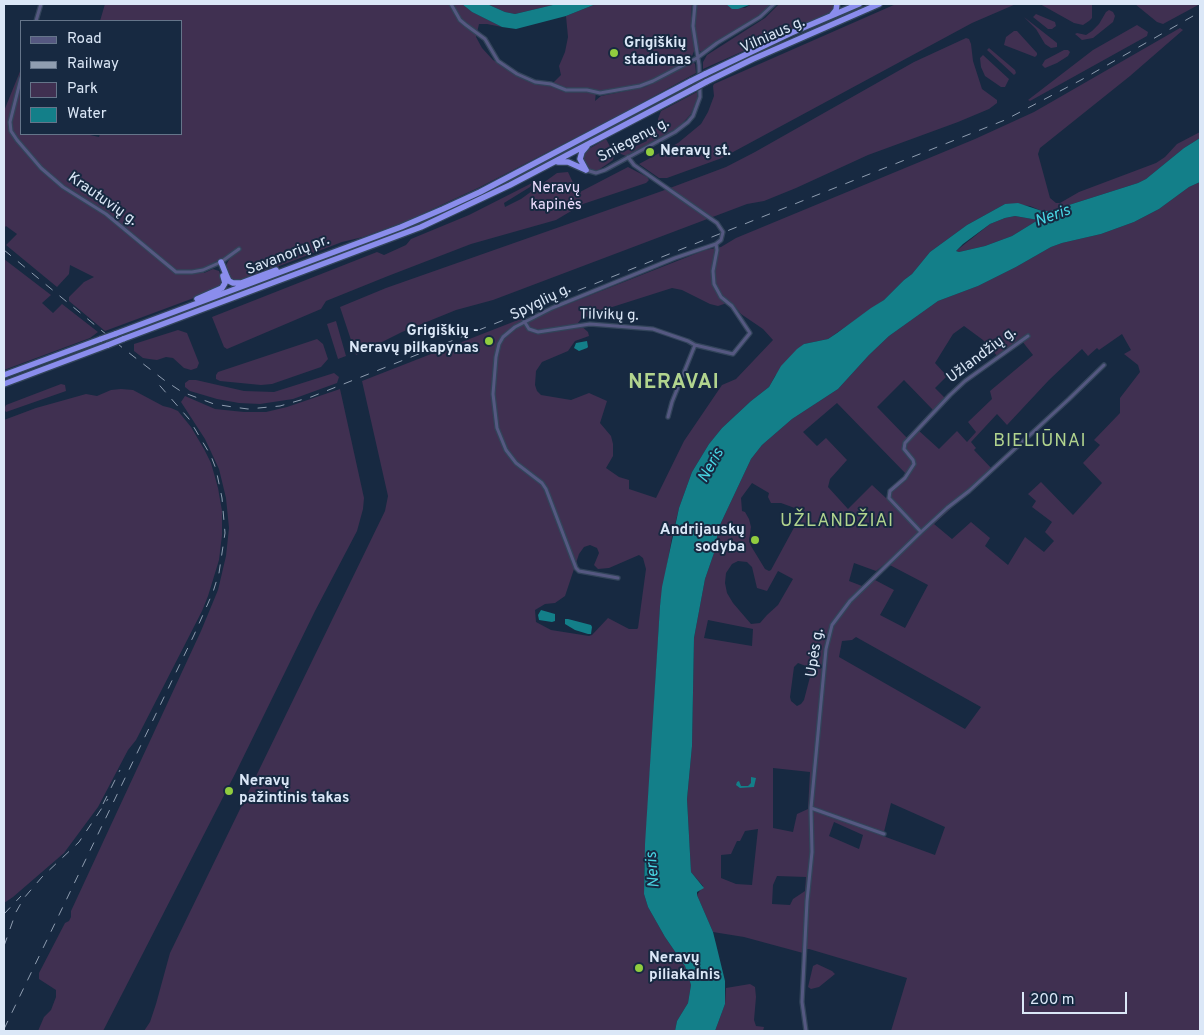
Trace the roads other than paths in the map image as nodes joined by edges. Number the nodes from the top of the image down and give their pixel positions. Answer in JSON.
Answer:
{"nodes":[{"id":1,"x":41,"y":4,"type":"edge"},
{"id":2,"x":451,"y":4,"type":"edge"},
{"id":3,"x":695,"y":4,"type":"edge"},
{"id":4,"x":774,"y":4,"type":"edge"},
{"id":5,"x":837,"y":4,"type":"edge"},
{"id":6,"x":845,"y":4,"type":"edge"},
{"id":7,"x":856,"y":4,"type":"edge"},
{"id":8,"x":859,"y":4,"type":"edge"},
{"id":9,"x":879,"y":4,"type":"edge"},
{"id":10,"x":831,"y":16,"type":"junction"},
{"id":11,"x":36,"y":20,"type":"edge"},
{"id":12,"x":697,"y":58,"type":"junction"},
{"id":13,"x":691,"y":81,"type":"joint"},
{"id":14,"x":20,"y":82,"type":"edge"},
{"id":15,"x":658,"y":107,"type":"junction"},
{"id":16,"x":656,"y":114,"type":"dead end"},
{"id":17,"x":595,"y":140,"type":"junction"},
{"id":18,"x":628,"y":157,"type":"junction"},
{"id":19,"x":550,"y":164,"type":"junction"},
{"id":20,"x":586,"y":170,"type":"junction"},
{"id":21,"x":401,"y":227,"type":"junction"},
{"id":22,"x":716,"y":244,"type":"junction"},
{"id":23,"x":239,"y":249,"type":"dead end"},
{"id":24,"x":220,"y":262,"type":"junction"},
{"id":25,"x":524,"y":321,"type":"junction"},
{"id":26,"x":115,"y":334,"type":"junction"},
{"id":27,"x":1028,"y":336,"type":"dead end"},
{"id":28,"x":695,"y":345,"type":"junction"},
{"id":29,"x":1104,"y":365,"type":"dead end"},
{"id":30,"x":4,"y":375,"type":"edge"},
{"id":31,"x":4,"y":384,"type":"edge"},
{"id":32,"x":668,"y":417,"type":"dead end"},
{"id":33,"x":921,"y":532,"type":"junction"},
{"id":34,"x":618,"y":578,"type":"dead end"},
{"id":35,"x":811,"y":808,"type":"junction"},
{"id":36,"x":884,"y":834,"type":"dead end"},
{"id":37,"x":806,"y":1031,"type":"edge"}],
"edges":[{"from":1,"to":11,"type":"street"},
{"from":2,"to":12,"type":"street"},
{"from":3,"to":12,"type":"street","name":"Sniegenų g."},
{"from":4,"to":12,"type":"street"},
{"from":5,"to":10,"type":"highway"},
{"from":6,"to":7,"type":"highway"},
{"from":8,"to":10,"type":"highway","name":"Vilniaus g."},
{"from":9,"to":15,"type":"highway","name":"Vilniaus g.","bridge":true},
{"from":10,"to":13,"type":"highway","name":"Vilniaus g.","bridge":true},
{"from":12,"to":18,"type":"street","name":"Sniegenų g."},
{"from":13,"to":21,"type":"highway","name":"Savanorių pr."},
{"from":14,"to":24,"type":"street","name":"Krautuvių g."},
{"from":15,"to":16,"type":"highway"},
{"from":15,"to":17,"type":"highway","name":"Vilniaus g."},
{"from":17,"to":19,"type":"highway","name":"Vilniaus g."},
{"from":17,"to":20,"type":"highway"},
{"from":18,"to":20,"type":"street","name":"Sniegenų g."},
{"from":18,"to":22,"type":"street"},
{"from":19,"to":20,"type":"highway"},
{"from":19,"to":31,"type":"highway","name":"Savanorių pr.","bridge":true},
{"from":21,"to":24,"type":"highway"},
{"from":21,"to":26,"type":"highway","name":"Savanorių pr."},
{"from":22,"to":25,"type":"street","name":"Spyglių g."},
{"from":22,"to":28,"type":"street","name":"Tilvikų g."},
{"from":23,"to":24,"type":"street","name":"Krautuvių g."},
{"from":24,"to":26,"type":"highway"},
{"from":25,"to":28,"type":"street","name":"Tilvikų g."},
{"from":25,"to":34,"type":"street","name":"Spyglių g."},
{"from":26,"to":30,"type":"highway","name":"Savanorių pr.","bridge":true},
{"from":27,"to":33,"type":"street","name":"Užlandžių g."},
{"from":28,"to":32,"type":"street"},
{"from":29,"to":33,"type":"street","name":"Upės g."},
{"from":33,"to":35,"type":"street","name":"Upės g."},
{"from":35,"to":36,"type":"street"},
{"from":35,"to":37,"type":"street","name":"Upės g."}]}
